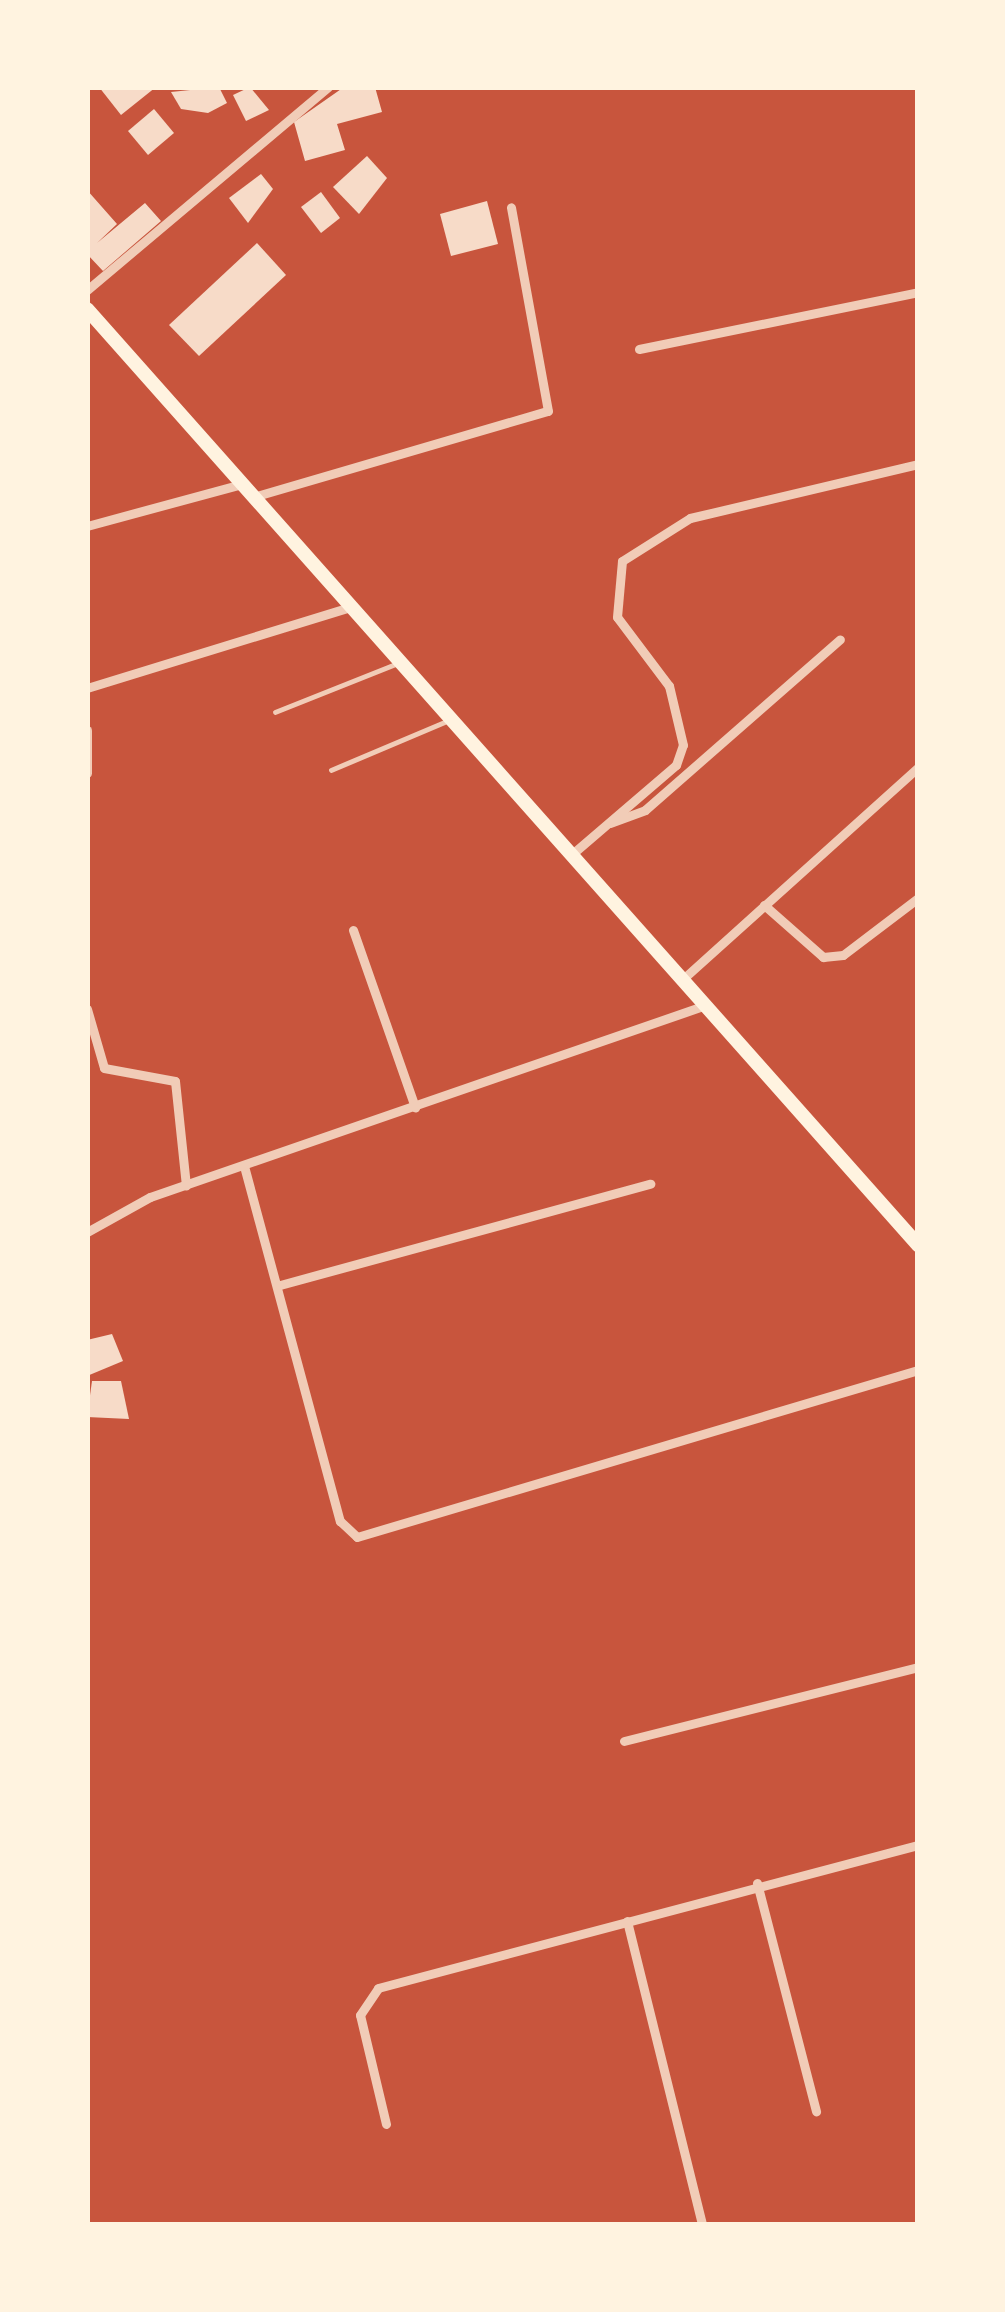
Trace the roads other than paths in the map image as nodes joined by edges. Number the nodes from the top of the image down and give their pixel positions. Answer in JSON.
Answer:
{"nodes":[{"id":1,"x":328,"y":87,"type":"edge"},
{"id":2,"x":511,"y":207,"type":"dead end"},
{"id":3,"x":87,"y":290,"type":"edge"},
{"id":4,"x":918,"y":292,"type":"edge"},
{"id":5,"x":87,"y":309,"type":"edge"},
{"id":6,"x":639,"y":349,"type":"dead end"},
{"id":7,"x":918,"y":464,"type":"edge"},
{"id":8,"x":247,"y":490,"type":"junction"},
{"id":9,"x":87,"y":526,"type":"edge"},
{"id":10,"x":350,"y":608,"type":"junction"},
{"id":11,"x":840,"y":639,"type":"dead end"},
{"id":12,"x":399,"y":662,"type":"junction"},
{"id":13,"x":87,"y":688,"type":"edge"},
{"id":14,"x":275,"y":712,"type":"dead end"},
{"id":15,"x":450,"y":719,"type":"junction"},
{"id":16,"x":87,"y":730,"type":"edge"},
{"id":17,"x":918,"y":767,"type":"edge"},
{"id":18,"x":331,"y":770,"type":"dead end"},
{"id":19,"x":87,"y":772,"type":"edge"},
{"id":20,"x":610,"y":823,"type":"junction"},
{"id":21,"x":571,"y":855,"type":"junction"},
{"id":22,"x":918,"y":898,"type":"edge"},
{"id":23,"x":764,"y":905,"type":"junction"},
{"id":24,"x":353,"y":930,"type":"dead end"},
{"id":25,"x":684,"y":978,"type":"junction"},
{"id":26,"x":709,"y":1005,"type":"junction"},
{"id":27,"x":87,"y":1009,"type":"edge"},
{"id":28,"x":415,"y":1107,"type":"junction"},
{"id":29,"x":244,"y":1166,"type":"junction"},
{"id":30,"x":650,"y":1184,"type":"dead end"},
{"id":31,"x":186,"y":1185,"type":"junction"},
{"id":32,"x":87,"y":1232,"type":"edge"},
{"id":33,"x":918,"y":1245,"type":"edge"},
{"id":34,"x":280,"y":1285,"type":"junction"},
{"id":35,"x":918,"y":1370,"type":"edge"},
{"id":36,"x":918,"y":1667,"type":"edge"},
{"id":37,"x":624,"y":1741,"type":"dead end"},
{"id":38,"x":918,"y":1845,"type":"edge"},
{"id":39,"x":757,"y":1883,"type":"junction"},
{"id":40,"x":627,"y":1921,"type":"junction"},
{"id":41,"x":816,"y":2111,"type":"dead end"},
{"id":42,"x":386,"y":2124,"type":"dead end"},
{"id":43,"x":702,"y":2225,"type":"edge"}],
"edges":[{"from":1,"to":3,"type":"street"},
{"from":2,"to":8,"type":"street"},
{"from":4,"to":6,"type":"street"},
{"from":5,"to":8,"type":"main road"},
{"from":7,"to":20,"type":"street"},
{"from":8,"to":9,"type":"street"},
{"from":8,"to":10,"type":"main road"},
{"from":10,"to":12,"type":"main road"},
{"from":10,"to":13,"type":"street"},
{"from":11,"to":20,"type":"street"},
{"from":12,"to":14,"type":"lane"},
{"from":12,"to":15,"type":"main road"},
{"from":15,"to":18,"type":"lane"},
{"from":15,"to":21,"type":"main road"},
{"from":16,"to":19,"type":"street"},
{"from":17,"to":23,"type":"street"},
{"from":20,"to":21,"type":"street"},
{"from":21,"to":25,"type":"main road"},
{"from":22,"to":23,"type":"street"},
{"from":23,"to":25,"type":"street"},
{"from":24,"to":28,"type":"street"},
{"from":25,"to":26,"type":"main road"},
{"from":26,"to":28,"type":"street"},
{"from":26,"to":33,"type":"main road"},
{"from":27,"to":31,"type":"street"},
{"from":28,"to":29,"type":"street"},
{"from":29,"to":31,"type":"street"},
{"from":29,"to":34,"type":"street"},
{"from":30,"to":34,"type":"street"},
{"from":31,"to":32,"type":"street"},
{"from":34,"to":35,"type":"street"},
{"from":36,"to":37,"type":"street"},
{"from":38,"to":39,"type":"street"},
{"from":39,"to":40,"type":"street"},
{"from":39,"to":41,"type":"street"},
{"from":40,"to":42,"type":"street"},
{"from":40,"to":43,"type":"street"}]}
